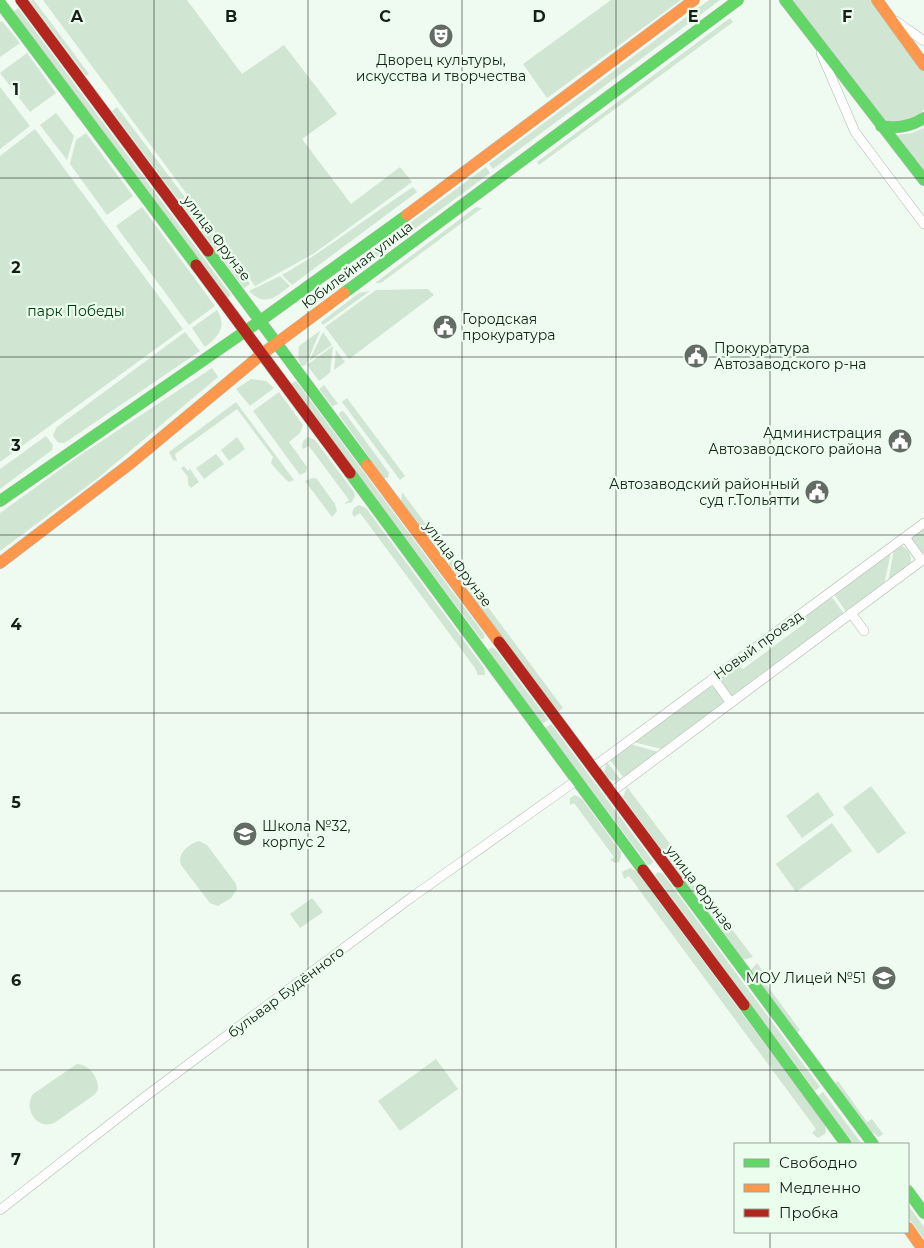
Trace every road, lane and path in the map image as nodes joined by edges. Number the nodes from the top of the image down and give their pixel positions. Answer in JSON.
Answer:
{"nodes":[{"id":1,"x":21,"y":0,"type":"edge"},
{"id":2,"x":694,"y":0,"type":"edge"},
{"id":3,"x":738,"y":0,"type":"edge"},
{"id":4,"x":786,"y":0,"type":"edge"},
{"id":5,"x":877,"y":0,"type":"edge"},
{"id":6,"x":0,"y":3,"type":"edge"},
{"id":7,"x":887,"y":13,"type":"junction"},
{"id":8,"x":815,"y":39,"type":"junction"},
{"id":9,"x":924,"y":41,"type":"edge"},
{"id":10,"x":924,"y":65,"type":"edge"},
{"id":11,"x":924,"y":118,"type":"edge"},
{"id":12,"x":881,"y":126,"type":"junction"},
{"id":13,"x":924,"y":180,"type":"edge"},
{"id":14,"x":924,"y":224,"type":"edge"},
{"id":15,"x":260,"y":322,"type":"junction"},
{"id":16,"x":245,"y":332,"type":"junction"},
{"id":17,"x":276,"y":343,"type":"junction"},
{"id":18,"x":262,"y":354,"type":"junction"},
{"id":19,"x":0,"y":501,"type":"edge"},
{"id":20,"x":924,"y":523,"type":"edge"},
{"id":21,"x":905,"y":537,"type":"junction"},
{"id":22,"x":923,"y":560,"type":"edge"},
{"id":23,"x":0,"y":563,"type":"edge"},
{"id":24,"x":851,"y":614,"type":"junction"},
{"id":25,"x":864,"y":631,"type":"dead end"},
{"id":26,"x":495,"y":638,"type":"junction"},
{"id":27,"x":480,"y":649,"type":"junction"},
{"id":28,"x":713,"y":678,"type":"junction"},
{"id":29,"x":731,"y":703,"type":"junction"},
{"id":30,"x":592,"y":768,"type":"junction"},
{"id":31,"x":577,"y":780,"type":"junction"},
{"id":32,"x":610,"y":793,"type":"junction"},
{"id":33,"x":661,"y":861,"type":"junction"},
{"id":34,"x":646,"y":872,"type":"junction"},
{"id":35,"x":845,"y":1143,"type":"edge"},
{"id":36,"x":872,"y":1143,"type":"edge"},
{"id":37,"x":909,"y":1193,"type":"edge"},
{"id":38,"x":0,"y":1210,"type":"edge"},
{"id":39,"x":924,"y":1213,"type":"edge"},
{"id":40,"x":909,"y":1229,"type":"edge"},
{"id":41,"x":922,"y":1248,"type":"edge"}],
"edges":[{"from":1,"to":15,"type":"main road","name":"улица Фрунзе"},
{"from":2,"to":15,"type":"main road","name":"Юбилейная улица"},
{"from":3,"to":17,"type":"main road","name":"Юбилейная улица"},
{"from":4,"to":8,"type":"main road"},
{"from":5,"to":7,"type":"main road"},
{"from":6,"to":16,"type":"main road"},
{"from":7,"to":9,"type":"street"},
{"from":7,"to":10,"type":"main road"},
{"from":8,"to":12,"type":"main road"},
{"from":8,"to":14,"type":"street"},
{"from":11,"to":12,"type":"main road"},
{"from":12,"to":13,"type":"main road"},
{"from":15,"to":16,"type":"main road","name":"Юбилейная улица"},
{"from":15,"to":17,"type":"main road","name":"улица Фрунзе"},
{"from":16,"to":18,"type":"main road"},
{"from":16,"to":19,"type":"main road","name":"Юбилейная улица"},
{"from":17,"to":18,"type":"main road","name":"Юбилейная улица"},
{"from":17,"to":26,"type":"main road","name":"улица Фрунзе"},
{"from":18,"to":23,"type":"main road","name":"Юбилейная улица"},
{"from":18,"to":27,"type":"main road"},
{"from":20,"to":21,"type":"street","name":"Новый проезд"},
{"from":21,"to":22,"type":"street"},
{"from":21,"to":28,"type":"street","name":"Новый проезд"},
{"from":22,"to":24,"type":"street"},
{"from":24,"to":25,"type":"street"},
{"from":24,"to":29,"type":"street"},
{"from":26,"to":27,"type":"main road"},
{"from":26,"to":30,"type":"main road","name":"улица Фрунзе"},
{"from":27,"to":31,"type":"main road"},
{"from":28,"to":29,"type":"street"},
{"from":28,"to":30,"type":"street","name":"Новый проезд"},
{"from":29,"to":32,"type":"street"},
{"from":30,"to":32,"type":"main road","name":"улица Фрунзе"},
{"from":31,"to":34,"type":"main road"},
{"from":31,"to":38,"type":"street","name":"бульвар Будённого"},
{"from":32,"to":33,"type":"main road","name":"улица Фрунзе"},
{"from":33,"to":34,"type":"main road"},
{"from":33,"to":36,"type":"main road","name":"улица Фрунзе"},
{"from":34,"to":35,"type":"main road"},
{"from":37,"to":39,"type":"main road"},
{"from":40,"to":41,"type":"main road"}]}
